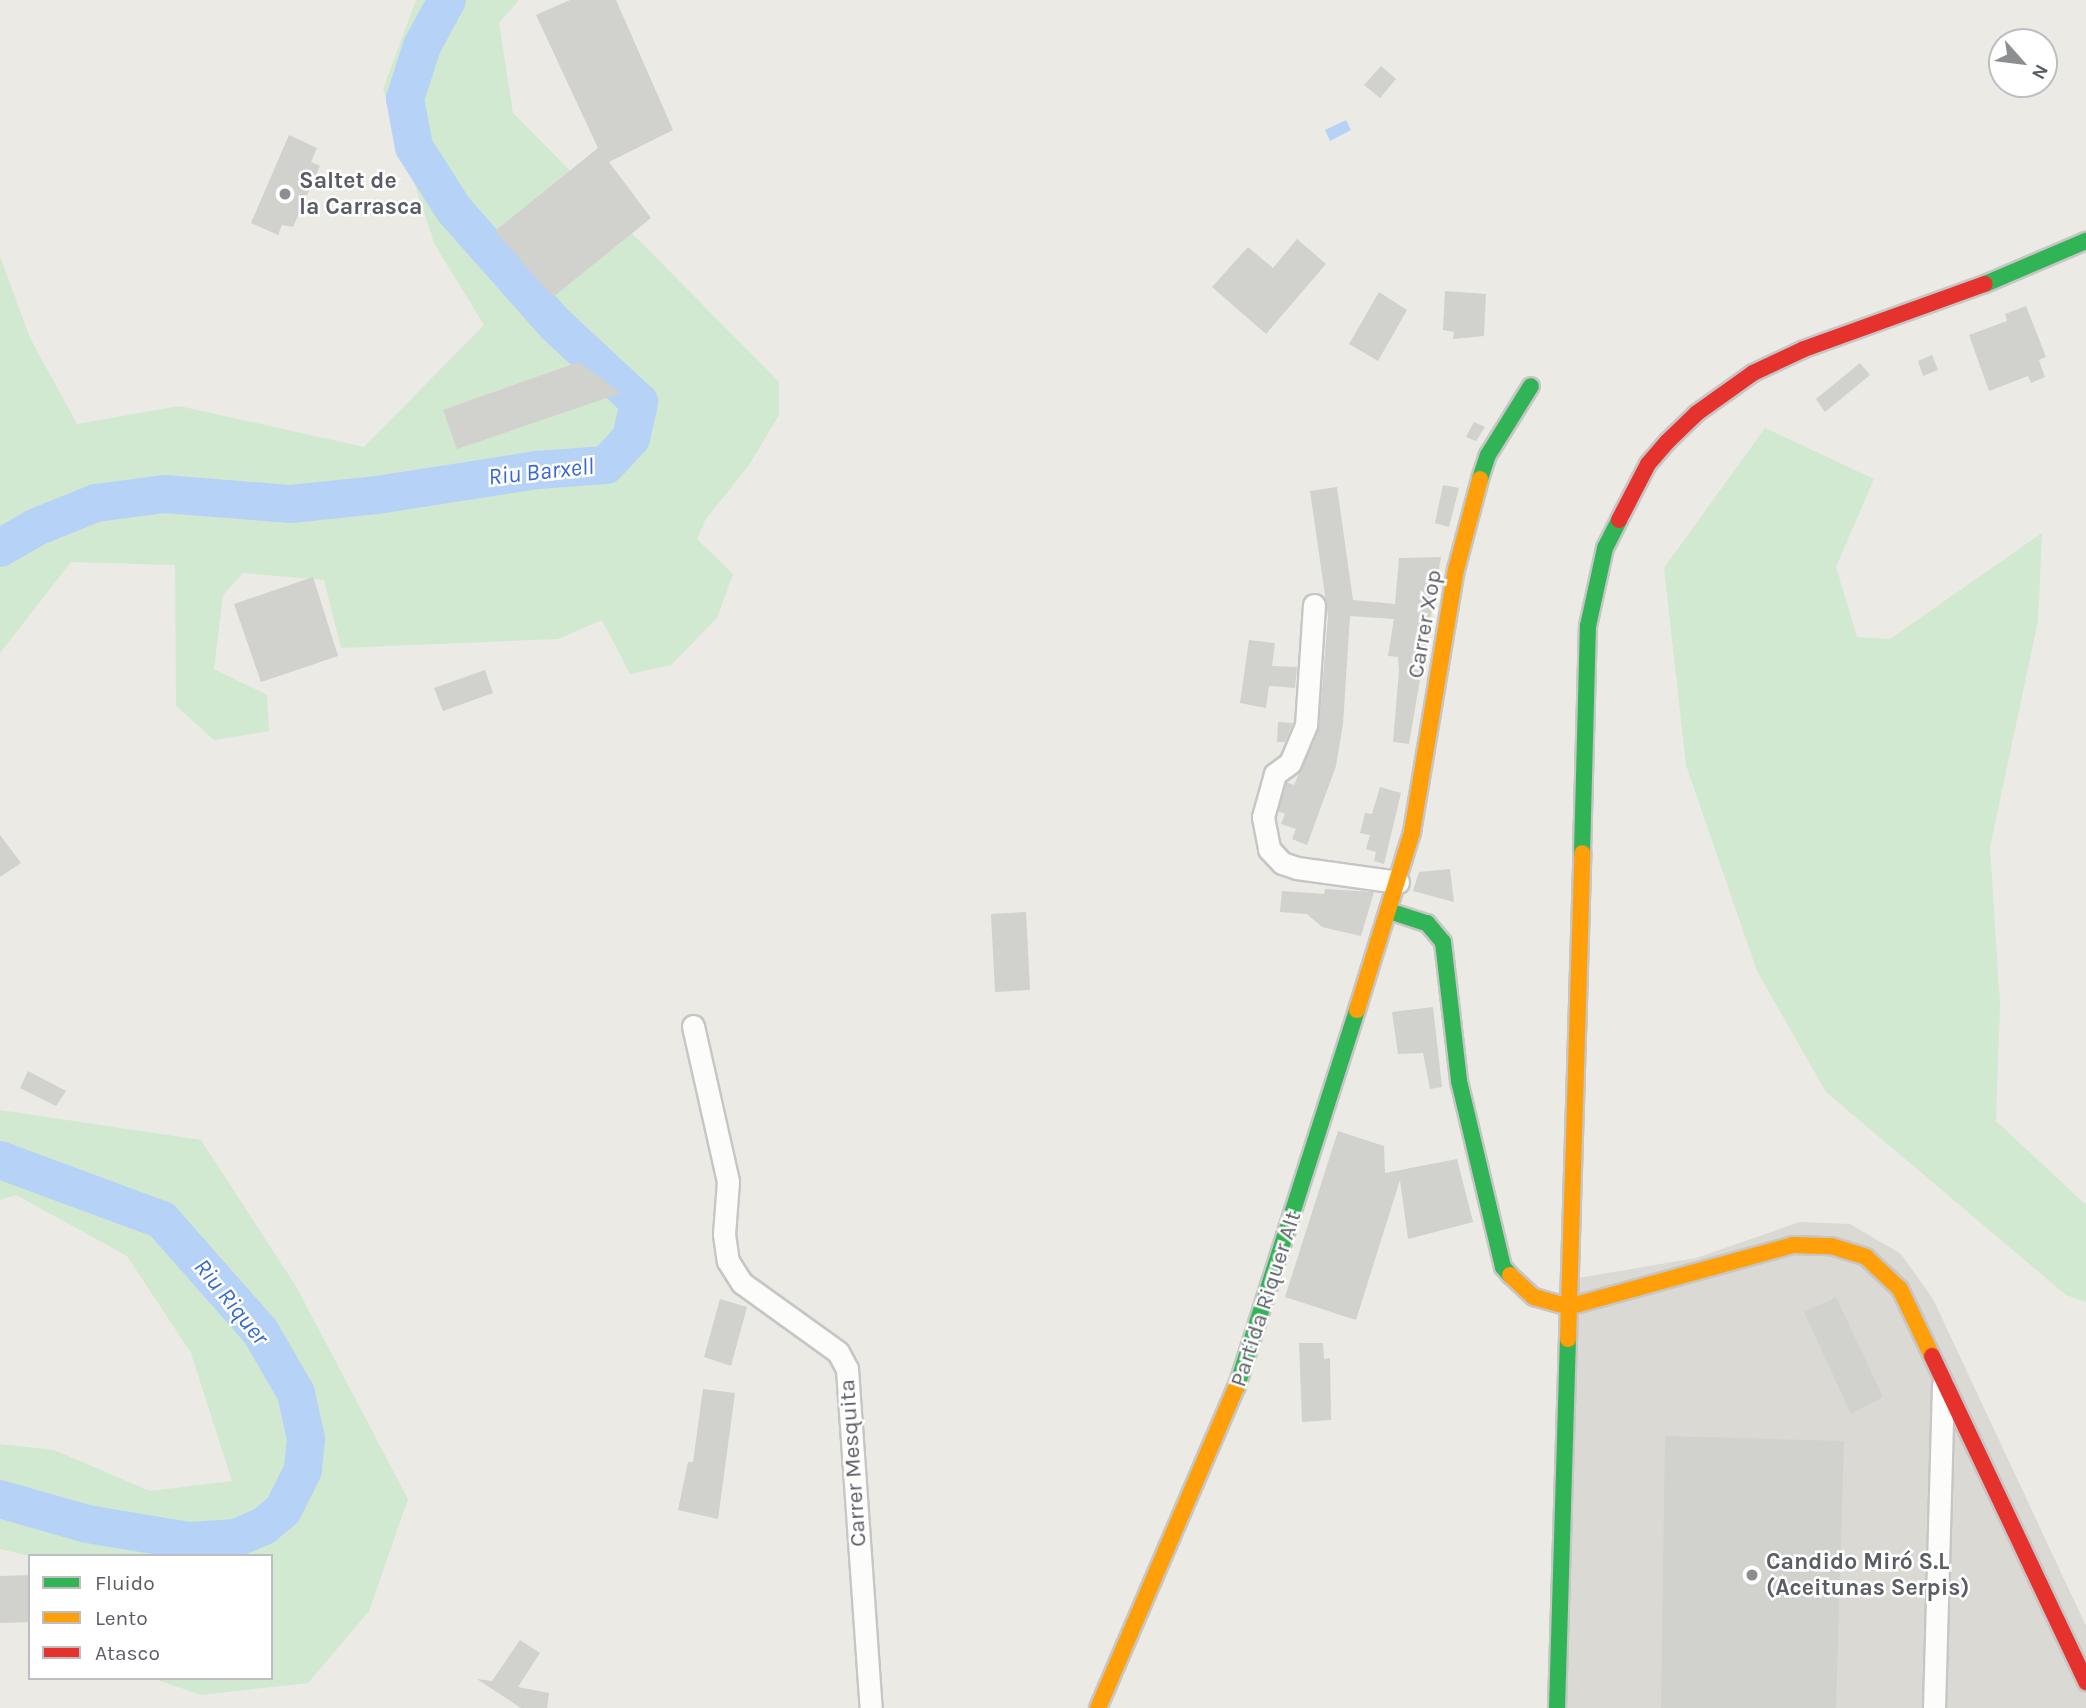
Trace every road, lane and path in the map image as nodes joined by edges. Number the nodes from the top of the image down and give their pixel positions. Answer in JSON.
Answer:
{"nodes":[{"id":1,"x":2086,"y":241,"type":"edge"},
{"id":2,"x":1531,"y":386,"type":"dead end"},
{"id":3,"x":1314,"y":605,"type":"dead end"},
{"id":4,"x":1398,"y":882,"type":"junction"},
{"id":5,"x":1389,"y":911,"type":"junction"},
{"id":6,"x":692,"y":1026,"type":"dead end"},
{"id":7,"x":1568,"y":1307,"type":"junction"},
{"id":8,"x":1943,"y":1381,"type":"junction"},
{"id":9,"x":2086,"y":1682,"type":"edge"},
{"id":10,"x":871,"y":1708,"type":"edge"},
{"id":11,"x":1098,"y":1708,"type":"edge"},
{"id":12,"x":1557,"y":1708,"type":"edge"},
{"id":13,"x":1934,"y":1708,"type":"edge"}],
"edges":[{"from":1,"to":7,"type":"street"},
{"from":2,"to":4,"type":"street","name":"Carrer Xop"},
{"from":3,"to":4,"type":"street"},
{"from":4,"to":5,"type":"street","name":"Partida Riquer Alt"},
{"from":5,"to":7,"type":"street"},
{"from":5,"to":11,"type":"street","name":"Partida Riquer Alt"},
{"from":6,"to":10,"type":"street","name":"Carrer Mesquita"},
{"from":7,"to":8,"type":"street"},
{"from":7,"to":12,"type":"street"},
{"from":8,"to":9,"type":"street"},
{"from":8,"to":13,"type":"street"}]}
